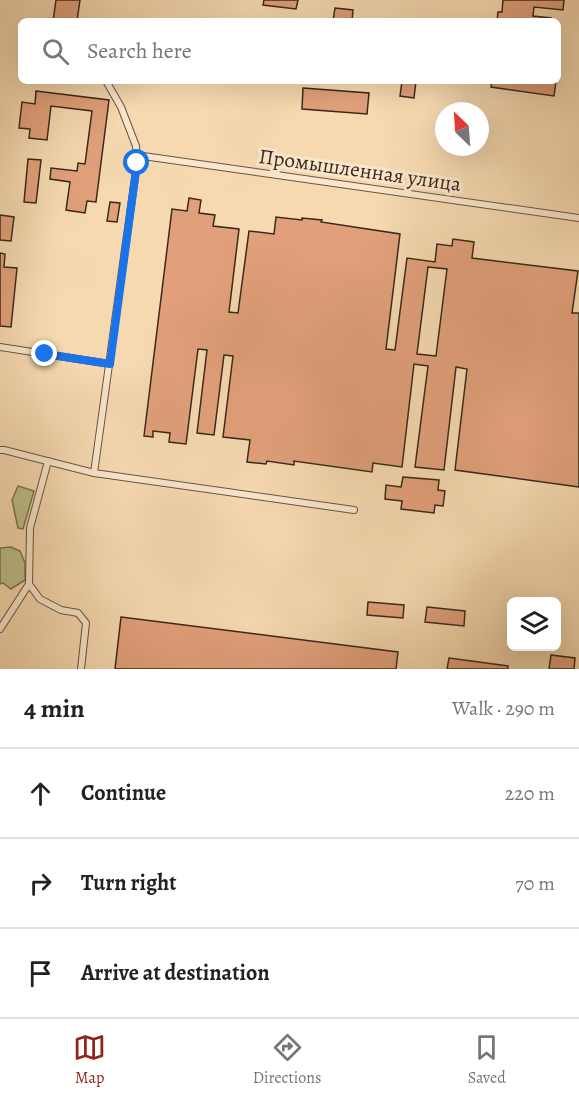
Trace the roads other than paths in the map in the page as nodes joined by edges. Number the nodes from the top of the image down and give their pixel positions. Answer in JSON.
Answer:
{"nodes":[{"id":1,"x":107,"y":84,"type":"edge"},
{"id":2,"x":136,"y":155,"type":"junction"},
{"id":3,"x":579,"y":218,"type":"edge"},
{"id":4,"x":0,"y":347,"type":"edge"},
{"id":5,"x":110,"y":364,"type":"junction"},
{"id":6,"x":0,"y":450,"type":"edge"},
{"id":7,"x":48,"y":461,"type":"junction"},
{"id":8,"x":94,"y":473,"type":"junction"},
{"id":9,"x":354,"y":510,"type":"dead end"},
{"id":10,"x":29,"y":584,"type":"junction"},
{"id":11,"x":0,"y":629,"type":"edge"},
{"id":12,"x":81,"y":669,"type":"edge"}],
"edges":[{"from":1,"to":2,"type":"street"},
{"from":2,"to":3,"type":"street","name":"Промышленная улица"},
{"from":2,"to":5,"type":"street"},
{"from":4,"to":5,"type":"street"},
{"from":5,"to":8,"type":"street"},
{"from":6,"to":7,"type":"street"},
{"from":7,"to":8,"type":"street"},
{"from":7,"to":10,"type":"street"},
{"from":8,"to":9,"type":"street"},
{"from":10,"to":11,"type":"street"},
{"from":10,"to":12,"type":"street"}]}
